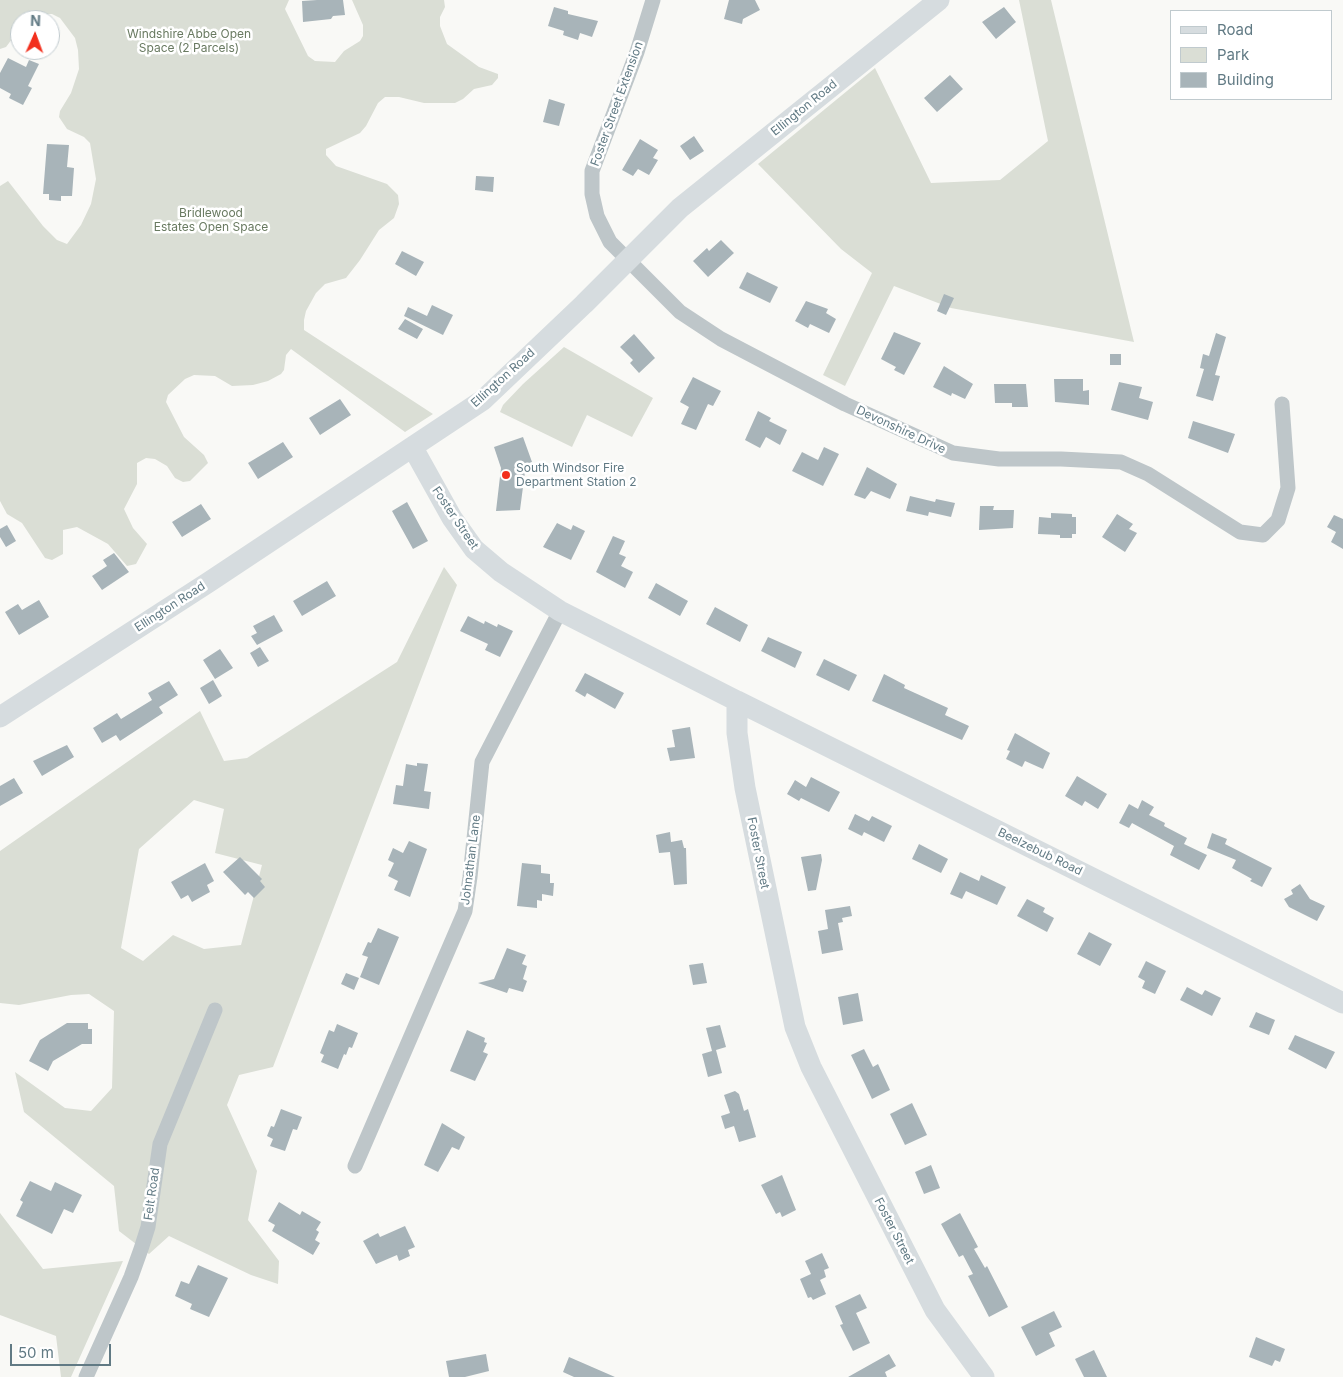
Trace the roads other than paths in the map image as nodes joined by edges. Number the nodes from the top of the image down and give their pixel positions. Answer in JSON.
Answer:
{"nodes":[{"id":1,"x":654,"y":0,"type":"edge"},
{"id":2,"x":939,"y":0,"type":"edge"},
{"id":3,"x":626,"y":260,"type":"junction"},
{"id":4,"x":1282,"y":404,"type":"dead end"},
{"id":5,"x":413,"y":448,"type":"junction"},
{"id":6,"x":560,"y":611,"type":"junction"},
{"id":7,"x":738,"y":701,"type":"junction"},
{"id":8,"x":0,"y":717,"type":"edge"},
{"id":9,"x":1343,"y":1003,"type":"edge"},
{"id":10,"x":214,"y":1010,"type":"dead end"},
{"id":11,"x":355,"y":1166,"type":"dead end"},
{"id":12,"x":86,"y":1377,"type":"edge"},
{"id":13,"x":984,"y":1377,"type":"edge"}],
"edges":[{"from":1,"to":3,"type":"street","name":"Foster Street Extension"},
{"from":2,"to":3,"type":"street","name":"Ellington Road"},
{"from":3,"to":4,"type":"street","name":"Devonshire Drive"},
{"from":3,"to":5,"type":"street","name":"Ellington Road"},
{"from":5,"to":6,"type":"street","name":"Foster Street"},
{"from":5,"to":8,"type":"street","name":"Ellington Road"},
{"from":6,"to":7,"type":"street","name":"Foster Street"},
{"from":6,"to":11,"type":"street","name":"Johnathan Lane"},
{"from":7,"to":9,"type":"street","name":"Beelzebub Road"},
{"from":7,"to":13,"type":"street","name":"Foster Street"},
{"from":10,"to":12,"type":"street","name":"Felt Road"}]}
